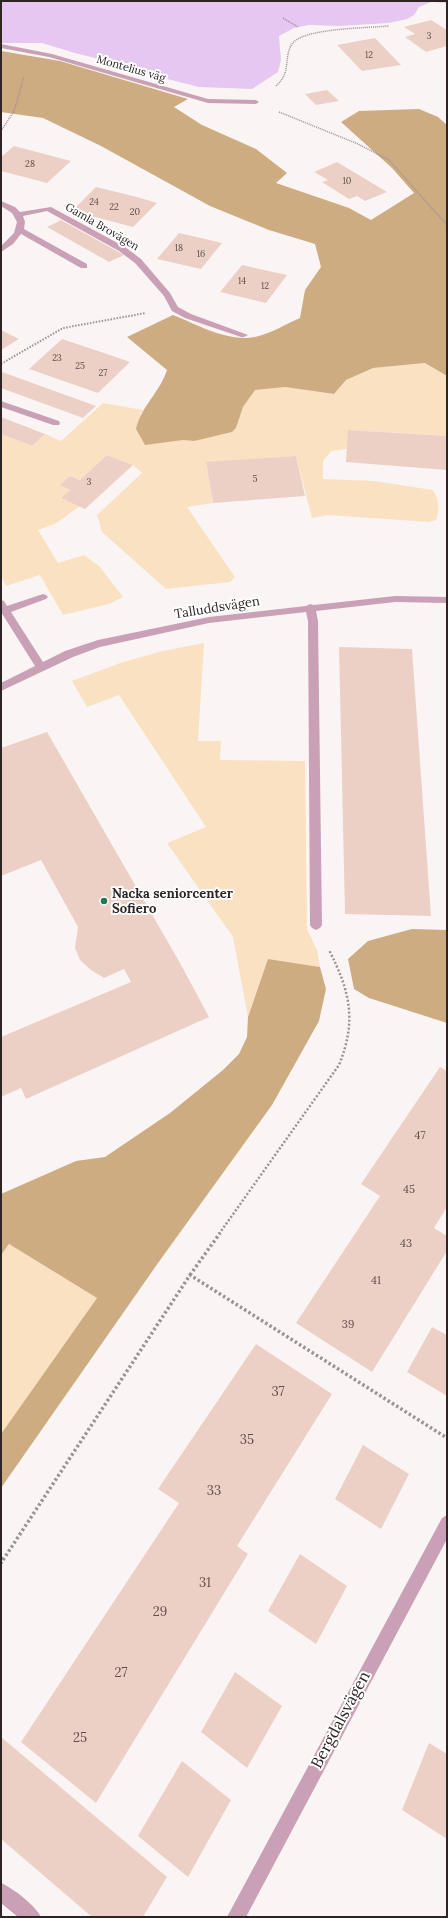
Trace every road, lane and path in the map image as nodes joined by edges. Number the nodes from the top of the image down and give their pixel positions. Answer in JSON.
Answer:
{"nodes":[{"id":1,"x":283,"y":18,"type":"dead end"},
{"id":2,"x":389,"y":26,"type":"dead end"},
{"id":3,"x":298,"y":27,"type":"dead end"},
{"id":4,"x":1,"y":46,"type":"edge"},
{"id":5,"x":30,"y":51,"type":"junction"},
{"id":6,"x":256,"y":102,"type":"junction"},
{"id":7,"x":1,"y":131,"type":"edge"},
{"id":8,"x":1,"y":203,"type":"edge"},
{"id":9,"x":18,"y":215,"type":"junction"},
{"id":10,"x":447,"y":225,"type":"edge"},
{"id":11,"x":20,"y":230,"type":"junction"},
{"id":12,"x":1,"y":250,"type":"edge"},
{"id":13,"x":84,"y":266,"type":"dead end"},
{"id":14,"x":175,"y":309,"type":"junction"},
{"id":15,"x":244,"y":335,"type":"dead end"},
{"id":16,"x":1,"y":364,"type":"edge"},
{"id":17,"x":1,"y":404,"type":"edge"},
{"id":18,"x":56,"y":422,"type":"dead end"},
{"id":19,"x":43,"y":597,"type":"dead end"},
{"id":20,"x":447,"y":600,"type":"edge"},
{"id":21,"x":2,"y":605,"type":"edge"},
{"id":22,"x":310,"y":607,"type":"junction"},
{"id":23,"x":42,"y":667,"type":"junction"},
{"id":24,"x":1,"y":687,"type":"edge"},
{"id":25,"x":316,"y":924,"type":"joint"},
{"id":26,"x":190,"y":1275,"type":"junction"},
{"id":27,"x":447,"y":1438,"type":"edge"},
{"id":28,"x":447,"y":1523,"type":"edge"},
{"id":29,"x":2,"y":1561,"type":"edge"},
{"id":30,"x":1,"y":1892,"type":"edge"},
{"id":31,"x":32,"y":1917,"type":"edge"},
{"id":32,"x":236,"y":1917,"type":"edge"}],
"edges":[{"from":1,"to":3,"type":"path"},
{"from":2,"to":6,"type":"path"},
{"from":4,"to":5,"type":"street","name":"Montelius väg"},
{"from":5,"to":6,"type":"street","name":"Montelius väg"},
{"from":5,"to":7,"type":"path"},
{"from":6,"to":10,"type":"path"},
{"from":8,"to":9,"type":"street"},
{"from":9,"to":11,"type":"street"},
{"from":9,"to":14,"type":"street","name":"Gamla Brovägen"},
{"from":11,"to":12,"type":"street"},
{"from":11,"to":13,"type":"street"},
{"from":14,"to":15,"type":"street"},
{"from":14,"to":16,"type":"path"},
{"from":17,"to":18,"type":"street"},
{"from":19,"to":21,"type":"street"},
{"from":20,"to":22,"type":"street","name":"Talluddsvägen"},
{"from":21,"to":23,"type":"street"},
{"from":22,"to":23,"type":"street","name":"Talluddsvägen"},
{"from":22,"to":25,"type":"street"},
{"from":23,"to":24,"type":"street","name":"Talluddsvägen"},
{"from":25,"to":26,"type":"path"},
{"from":26,"to":27,"type":"path"},
{"from":26,"to":29,"type":"path"},
{"from":28,"to":32,"type":"street","name":"Bergdalsvägen"},
{"from":30,"to":31,"type":"street"}]}
